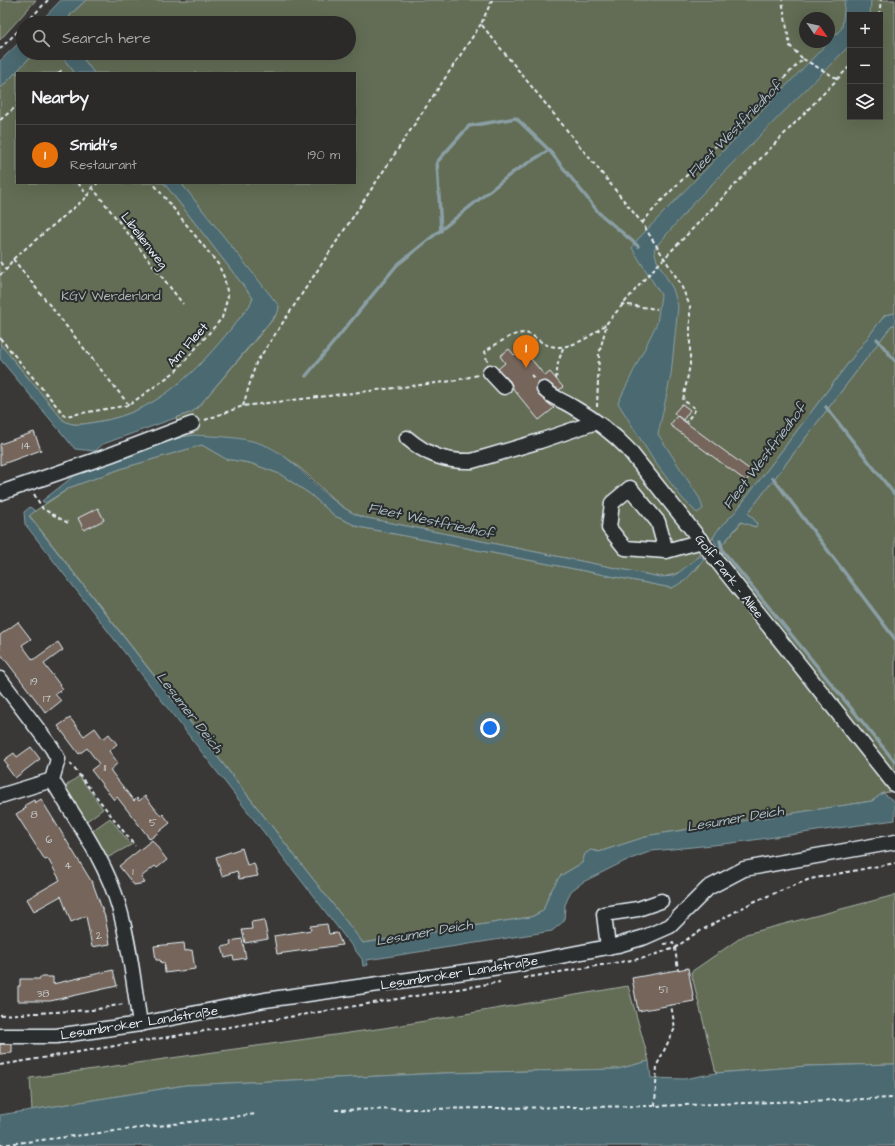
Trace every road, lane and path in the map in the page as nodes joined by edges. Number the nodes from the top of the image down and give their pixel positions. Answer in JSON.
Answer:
{"nodes":[{"id":1,"x":48,"y":0,"type":"edge"},
{"id":2,"x":492,"y":0,"type":"edge"},
{"id":3,"x":782,"y":0,"type":"edge"},
{"id":4,"x":881,"y":0,"type":"edge"},
{"id":5,"x":879,"y":12,"type":"edge"},
{"id":6,"x":33,"y":16,"type":"edge"},
{"id":7,"x":481,"y":24,"type":"junction"},
{"id":8,"x":16,"y":33,"type":"edge"},
{"id":9,"x":0,"y":49,"type":"edge"},
{"id":10,"x":803,"y":60,"type":"junction"},
{"id":11,"x":847,"y":69,"type":"edge"},
{"id":12,"x":838,"y":79,"type":"junction"},
{"id":13,"x":16,"y":107,"type":"edge"},
{"id":14,"x":0,"y":120,"type":"edge"},
{"id":15,"x":79,"y":184,"type":"edge"},
{"id":16,"x":96,"y":184,"type":"edge"},
{"id":17,"x":154,"y":184,"type":"edge"},
{"id":18,"x":92,"y":187,"type":"junction"},
{"id":19,"x":88,"y":196,"type":"junction"},
{"id":20,"x":642,"y":223,"type":"junction"},
{"id":21,"x":665,"y":257,"type":"junction"},
{"id":22,"x":13,"y":259,"type":"junction"},
{"id":23,"x":0,"y":262,"type":"edge"},
{"id":24,"x":6,"y":270,"type":"junction"},
{"id":25,"x":0,"y":275,"type":"edge"},
{"id":26,"x":183,"y":304,"type":"dead end"},
{"id":27,"x":621,"y":304,"type":"junction"},
{"id":28,"x":657,"y":309,"type":"dead end"},
{"id":29,"x":607,"y":322,"type":"junction"},
{"id":30,"x":0,"y":338,"type":"edge"},
{"id":31,"x":563,"y":348,"type":"junction"},
{"id":32,"x":490,"y":372,"type":"junction"},
{"id":33,"x":556,"y":380,"type":"dead end"},
{"id":34,"x":504,"y":387,"type":"dead end"},
{"id":35,"x":544,"y":389,"type":"dead end"},
{"id":36,"x":129,"y":405,"type":"junction"},
{"id":37,"x":242,"y":406,"type":"junction"},
{"id":38,"x":596,"y":422,"type":"junction"},
{"id":39,"x":686,"y":422,"type":"dead end"},
{"id":40,"x":192,"y":424,"type":"joint"},
{"id":41,"x":408,"y":438,"type":"dead end"},
{"id":42,"x":30,"y":484,"type":"junction"},
{"id":43,"x":0,"y":493,"type":"edge"},
{"id":44,"x":68,"y":523,"type":"dead end"},
{"id":45,"x":702,"y":541,"type":"junction"},
{"id":46,"x":666,"y":551,"type":"junction"},
{"id":47,"x":0,"y":679,"type":"edge"},
{"id":48,"x":58,"y":759,"type":"junction"},
{"id":49,"x":52,"y":780,"type":"junction"},
{"id":50,"x":895,"y":785,"type":"edge"},
{"id":51,"x":0,"y":796,"type":"edge"},
{"id":52,"x":895,"y":842,"type":"edge"},
{"id":53,"x":135,"y":846,"type":"dead end"},
{"id":54,"x":661,"y":901,"type":"dead end"},
{"id":55,"x":659,"y":945,"type":"dead end"},
{"id":56,"x":608,"y":947,"type":"junction"},
{"id":57,"x":678,"y":970,"type":"dead end"},
{"id":58,"x":137,"y":1002,"type":"junction"},
{"id":59,"x":671,"y":1005,"type":"dead end"},
{"id":60,"x":0,"y":1015,"type":"edge"},
{"id":61,"x":140,"y":1024,"type":"junction"},
{"id":62,"x":0,"y":1036,"type":"edge"},
{"id":63,"x":895,"y":1098,"type":"edge"},
{"id":64,"x":655,"y":1106,"type":"junction"},
{"id":65,"x":335,"y":1110,"type":"dead end"},
{"id":66,"x":256,"y":1114,"type":"dead end"},
{"id":67,"x":0,"y":1145,"type":"edge"}],
"edges":[{"from":1,"to":6,"type":"path"},
{"from":2,"to":7,"type":"path"},
{"from":3,"to":10,"type":"path"},
{"from":4,"to":5,"type":"path"},
{"from":7,"to":20,"type":"path"},
{"from":7,"to":37,"type":"path"},
{"from":8,"to":9,"type":"path"},
{"from":10,"to":12,"type":"path"},
{"from":10,"to":20,"type":"path"},
{"from":11,"to":12,"type":"path"},
{"from":12,"to":21,"type":"path"},
{"from":13,"to":14,"type":"path"},
{"from":15,"to":19,"type":"path"},
{"from":16,"to":18,"type":"path"},
{"from":17,"to":36,"type":"path","name":"Am Fleet"},
{"from":18,"to":19,"type":"path"},
{"from":18,"to":26,"type":"path","name":"Libellenweg"},
{"from":19,"to":22,"type":"path"},
{"from":20,"to":21,"type":"path"},
{"from":21,"to":27,"type":"path"},
{"from":21,"to":39,"type":"path"},
{"from":22,"to":24,"type":"path"},
{"from":22,"to":36,"type":"path"},
{"from":23,"to":24,"type":"path"},
{"from":24,"to":25,"type":"path"},
{"from":27,"to":28,"type":"path"},
{"from":27,"to":29,"type":"path"},
{"from":29,"to":31,"type":"path"},
{"from":29,"to":38,"type":"path"},
{"from":30,"to":36,"type":"path","name":"Am Fleet"},
{"from":31,"to":32,"type":"path"},
{"from":31,"to":33,"type":"path"},
{"from":32,"to":34,"type":"street"},
{"from":32,"to":37,"type":"path"},
{"from":35,"to":38,"type":"street","name":"Golf Park - Allee"},
{"from":37,"to":40,"type":"path"},
{"from":38,"to":41,"type":"street"},
{"from":38,"to":45,"type":"street","name":"Golf Park - Allee"},
{"from":40,"to":42,"type":"street"},
{"from":42,"to":43,"type":"street"},
{"from":42,"to":44,"type":"path"},
{"from":45,"to":46,"type":"street"},
{"from":45,"to":50,"type":"street","name":"Golf Park - Allee"},
{"from":46,"to":46,"type":"street"},
{"from":47,"to":48,"type":"street"},
{"from":48,"to":49,"type":"street"},
{"from":48,"to":53,"type":"path"},
{"from":49,"to":51,"type":"street"},
{"from":49,"to":58,"type":"street"},
{"from":52,"to":56,"type":"street","name":"Lesumbroker Landstraße"},
{"from":54,"to":56,"type":"street"},
{"from":55,"to":57,"type":"path"},
{"from":56,"to":61,"type":"street","name":"Lesumbroker Landstraße"},
{"from":58,"to":60,"type":"path"},
{"from":58,"to":61,"type":"street"},
{"from":59,"to":64,"type":"path"},
{"from":61,"to":62,"type":"street","name":"Lesumbroker Landstraße"},
{"from":63,"to":64,"type":"path"},
{"from":64,"to":65,"type":"path"},
{"from":66,"to":67,"type":"path"}]}
